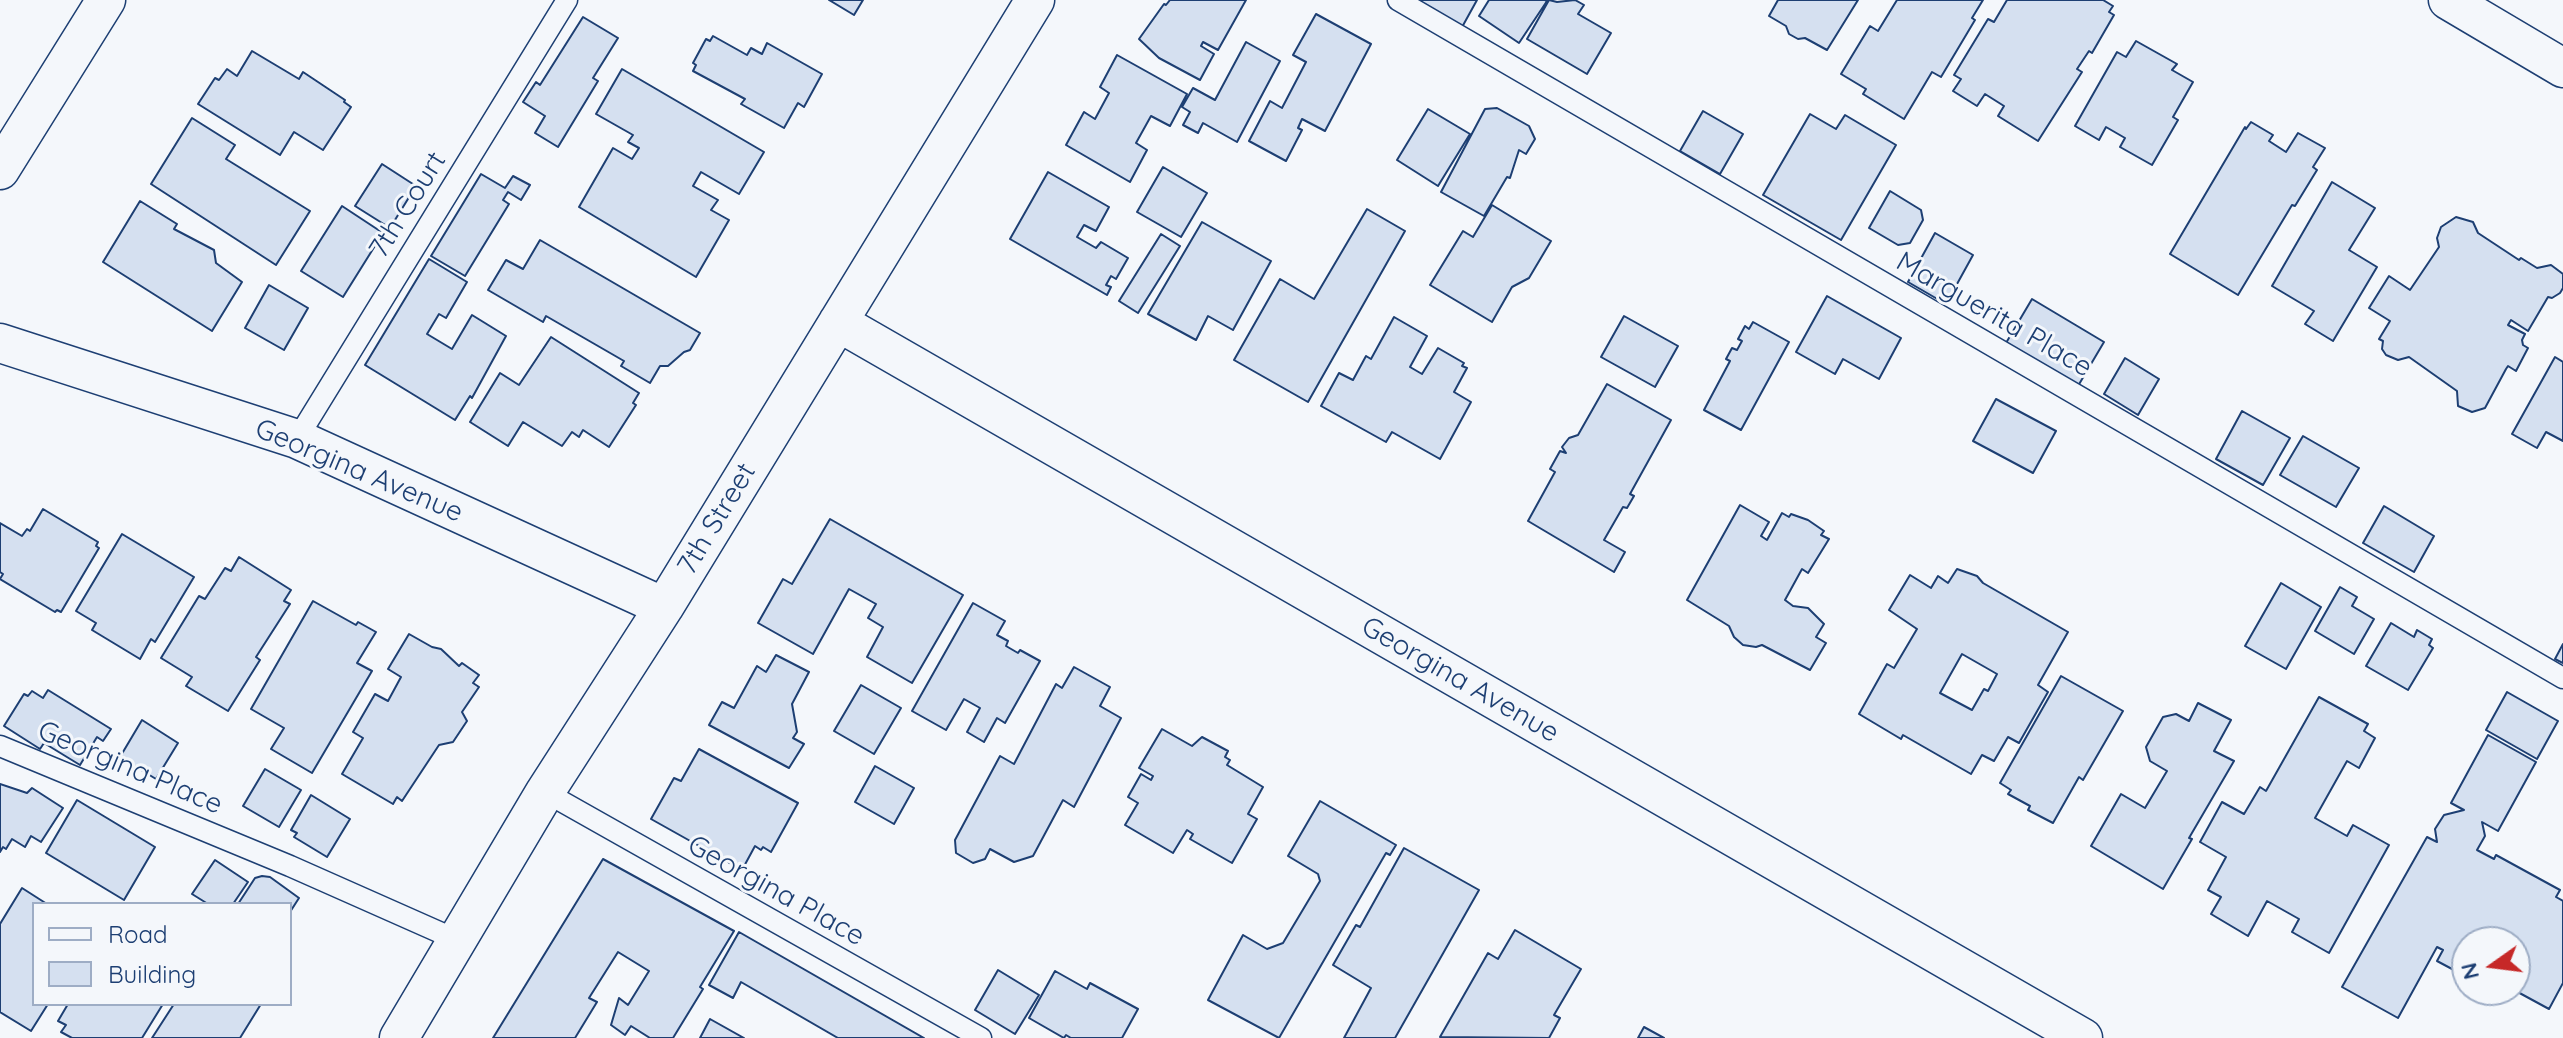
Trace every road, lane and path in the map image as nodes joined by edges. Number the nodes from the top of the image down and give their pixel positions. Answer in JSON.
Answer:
{"nodes":[{"id":1,"x":106,"y":0,"type":"edge"},
{"id":2,"x":567,"y":0,"type":"edge"},
{"id":3,"x":1035,"y":0,"type":"edge"},
{"id":4,"x":1398,"y":0,"type":"edge"},
{"id":5,"x":2448,"y":0,"type":"edge"},
{"id":6,"x":2563,"y":68,"type":"edge"},
{"id":7,"x":0,"y":170,"type":"edge"},
{"id":8,"x":838,"y":322,"type":"junction"},
{"id":9,"x":0,"y":343,"type":"edge"},
{"id":10,"x":297,"y":439,"type":"junction"},
{"id":11,"x":664,"y":607,"type":"junction"},
{"id":12,"x":2563,"y":678,"type":"edge"},
{"id":13,"x":0,"y":746,"type":"edge"},
{"id":14,"x":545,"y":792,"type":"junction"},
{"id":15,"x":457,"y":940,"type":"junction"},
{"id":16,"x":399,"y":1038,"type":"edge"},
{"id":17,"x":981,"y":1038,"type":"edge"},
{"id":18,"x":2083,"y":1038,"type":"edge"}],
"edges":[{"from":1,"to":7,"type":"street"},
{"from":2,"to":10,"type":"lane","name":"7th Court"},
{"from":3,"to":8,"type":"street","name":"7th Street"},
{"from":4,"to":12,"type":"lane","name":"Marguerita Place"},
{"from":5,"to":6,"type":"street"},
{"from":8,"to":11,"type":"street","name":"7th Street"},
{"from":8,"to":18,"type":"street","name":"Georgina Avenue"},
{"from":9,"to":10,"type":"street","name":"Georgina Avenue"},
{"from":10,"to":11,"type":"street","name":"Georgina Avenue"},
{"from":11,"to":14,"type":"street","name":"7th Street"},
{"from":13,"to":15,"type":"lane","name":"Georgina Place"},
{"from":14,"to":15,"type":"street","name":"7th Street"},
{"from":14,"to":17,"type":"lane","name":"Georgina Place"},
{"from":15,"to":16,"type":"street","name":"7th Street"}]}
